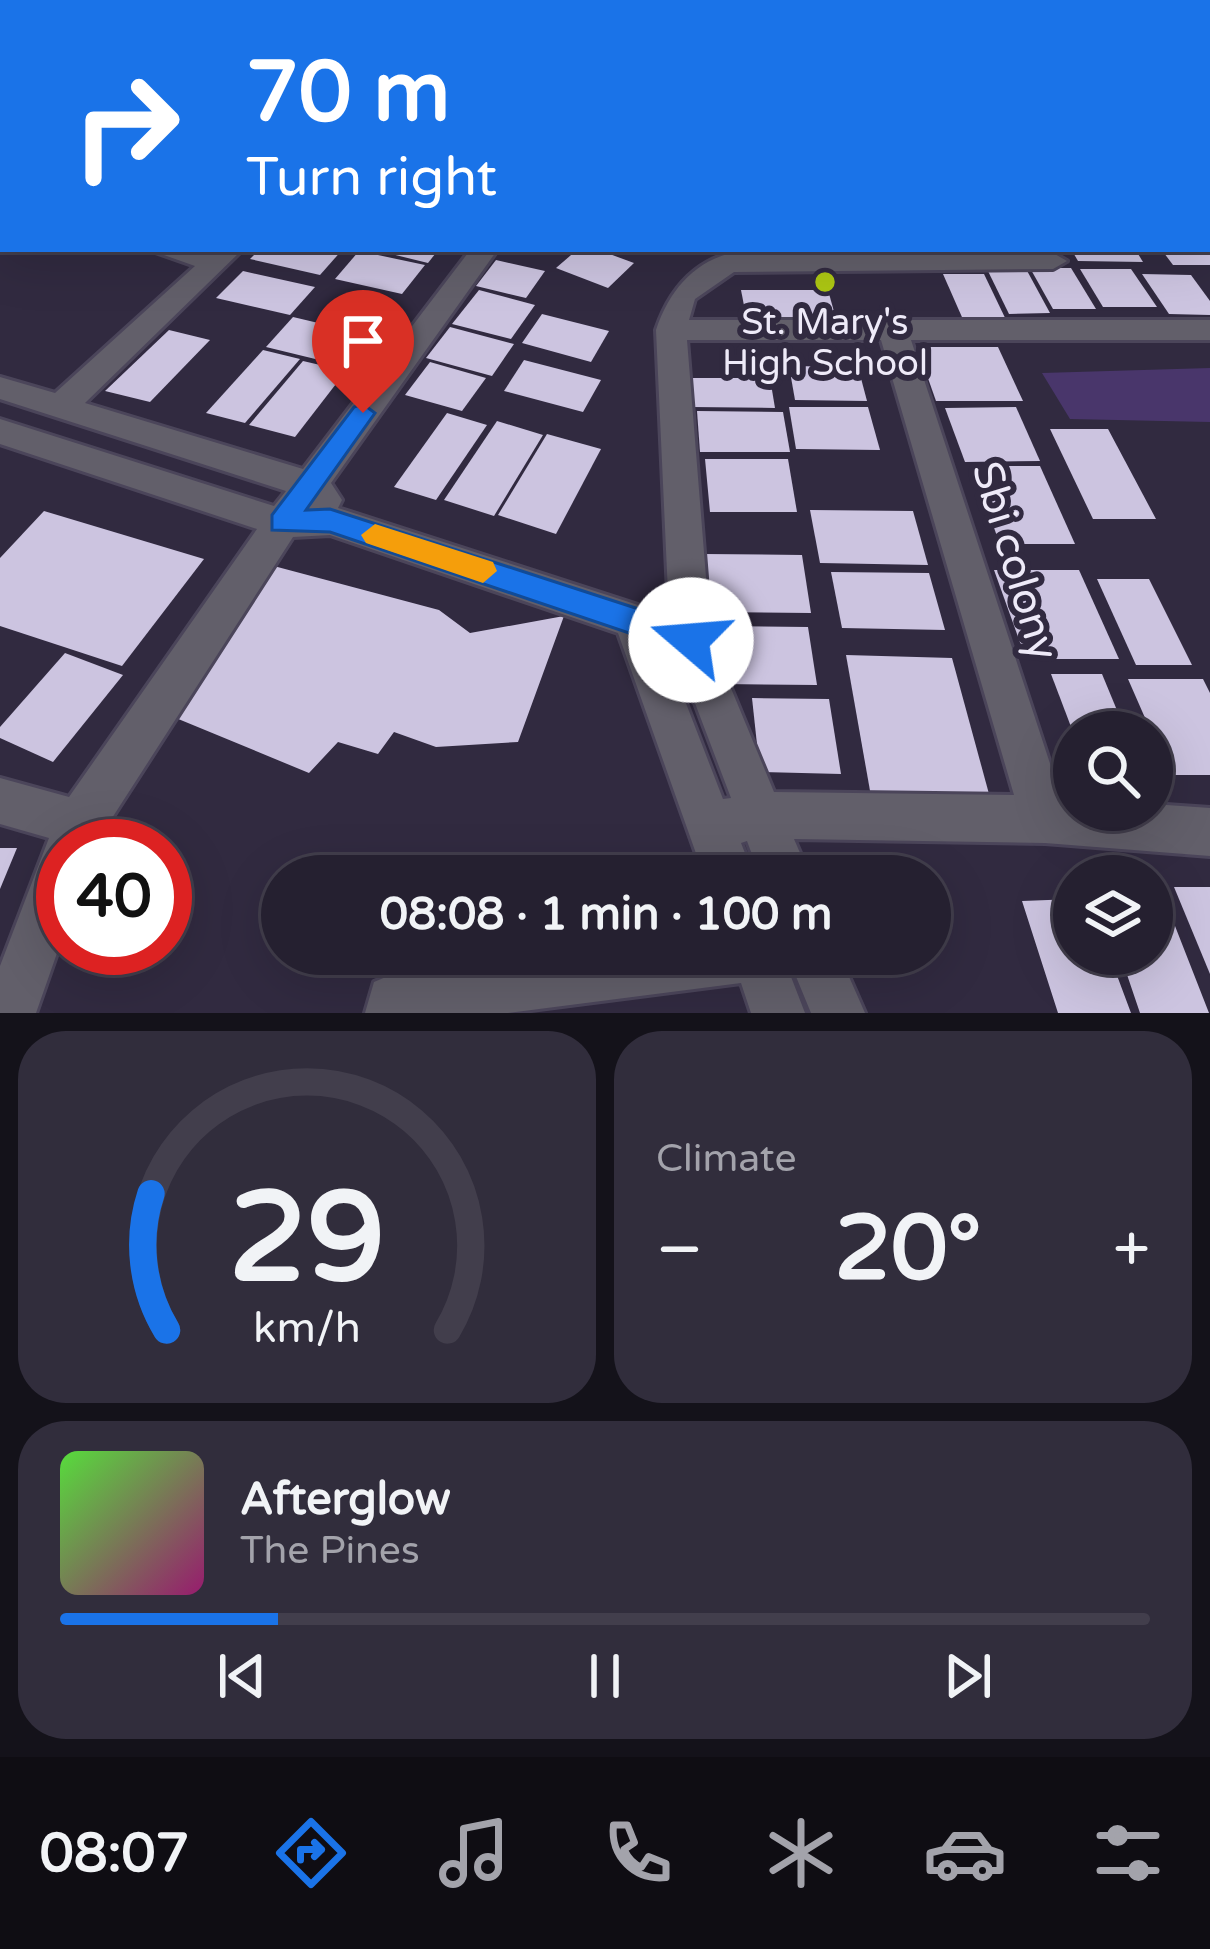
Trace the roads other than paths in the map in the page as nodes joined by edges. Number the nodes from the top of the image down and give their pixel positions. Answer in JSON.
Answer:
{"nodes":[{"id":1,"x":187,"y":252,"type":"edge"},
{"id":2,"x":483,"y":252,"type":"edge"},
{"id":3,"x":222,"y":256,"type":"edge"},
{"id":4,"x":736,"y":256,"type":"edge"},
{"id":5,"x":1053,"y":261,"type":"dead end"},
{"id":6,"x":670,"y":330,"type":"junction"},
{"id":7,"x":893,"y":331,"type":"junction"},
{"id":8,"x":1208,"y":332,"type":"edge"},
{"id":9,"x":0,"y":388,"type":"edge"},
{"id":10,"x":59,"y":408,"type":"junction"},
{"id":11,"x":0,"y":431,"type":"edge"},
{"id":12,"x":311,"y":485,"type":"junction"},
{"id":13,"x":330,"y":520,"type":"junction"},
{"id":14,"x":282,"y":523,"type":"junction"},
{"id":15,"x":634,"y":621,"type":"junction"},
{"id":16,"x":691,"y":640,"type":"junction"},
{"id":17,"x":0,"y":801,"type":"edge"},
{"id":18,"x":763,"y":814,"type":"junction"},
{"id":19,"x":88,"y":819,"type":"edge"},
{"id":20,"x":1046,"y":819,"type":"junction"},
{"id":21,"x":36,"y":823,"type":"edge"},
{"id":22,"x":711,"y":825,"type":"junction"},
{"id":23,"x":1210,"y":832,"type":"edge"},
{"id":24,"x":722,"y":855,"type":"edge"},
{"id":25,"x":778,"y":855,"type":"edge"},
{"id":26,"x":36,"y":940,"type":"edge"},
{"id":27,"x":600,"y":975,"type":"edge"},
{"id":28,"x":766,"y":975,"type":"edge"},
{"id":29,"x":823,"y":975,"type":"edge"},
{"id":30,"x":9,"y":1013,"type":"edge"},
{"id":31,"x":392,"y":1013,"type":"edge"},
{"id":32,"x":778,"y":1013,"type":"edge"},
{"id":33,"x":838,"y":1013,"type":"edge"}],
"edges":[{"from":1,"to":3,"type":"street"},
{"from":2,"to":12,"type":"street"},
{"from":3,"to":10,"type":"street"},
{"from":4,"to":5,"type":"street"},
{"from":4,"to":6,"type":"street"},
{"from":6,"to":7,"type":"street"},
{"from":6,"to":16,"type":"street"},
{"from":7,"to":8,"type":"street"},
{"from":7,"to":20,"type":"street","name":"Sbi colony"},
{"from":9,"to":10,"type":"street"},
{"from":10,"to":12,"type":"street"},
{"from":11,"to":14,"type":"street"},
{"from":12,"to":13,"type":"street"},
{"from":12,"to":14,"type":"street"},
{"from":13,"to":14,"type":"street"},
{"from":13,"to":15,"type":"street"},
{"from":14,"to":19,"type":"street"},
{"from":15,"to":16,"type":"street"},
{"from":15,"to":22,"type":"street"},
{"from":16,"to":18,"type":"street"},
{"from":17,"to":21,"type":"street"},
{"from":18,"to":20,"type":"street"},
{"from":18,"to":22,"type":"street"},
{"from":18,"to":25,"type":"street"},
{"from":20,"to":23,"type":"street"},
{"from":22,"to":24,"type":"street"},
{"from":26,"to":30,"type":"street"},
{"from":27,"to":31,"type":"street"},
{"from":28,"to":32,"type":"street"},
{"from":29,"to":33,"type":"street"}]}
